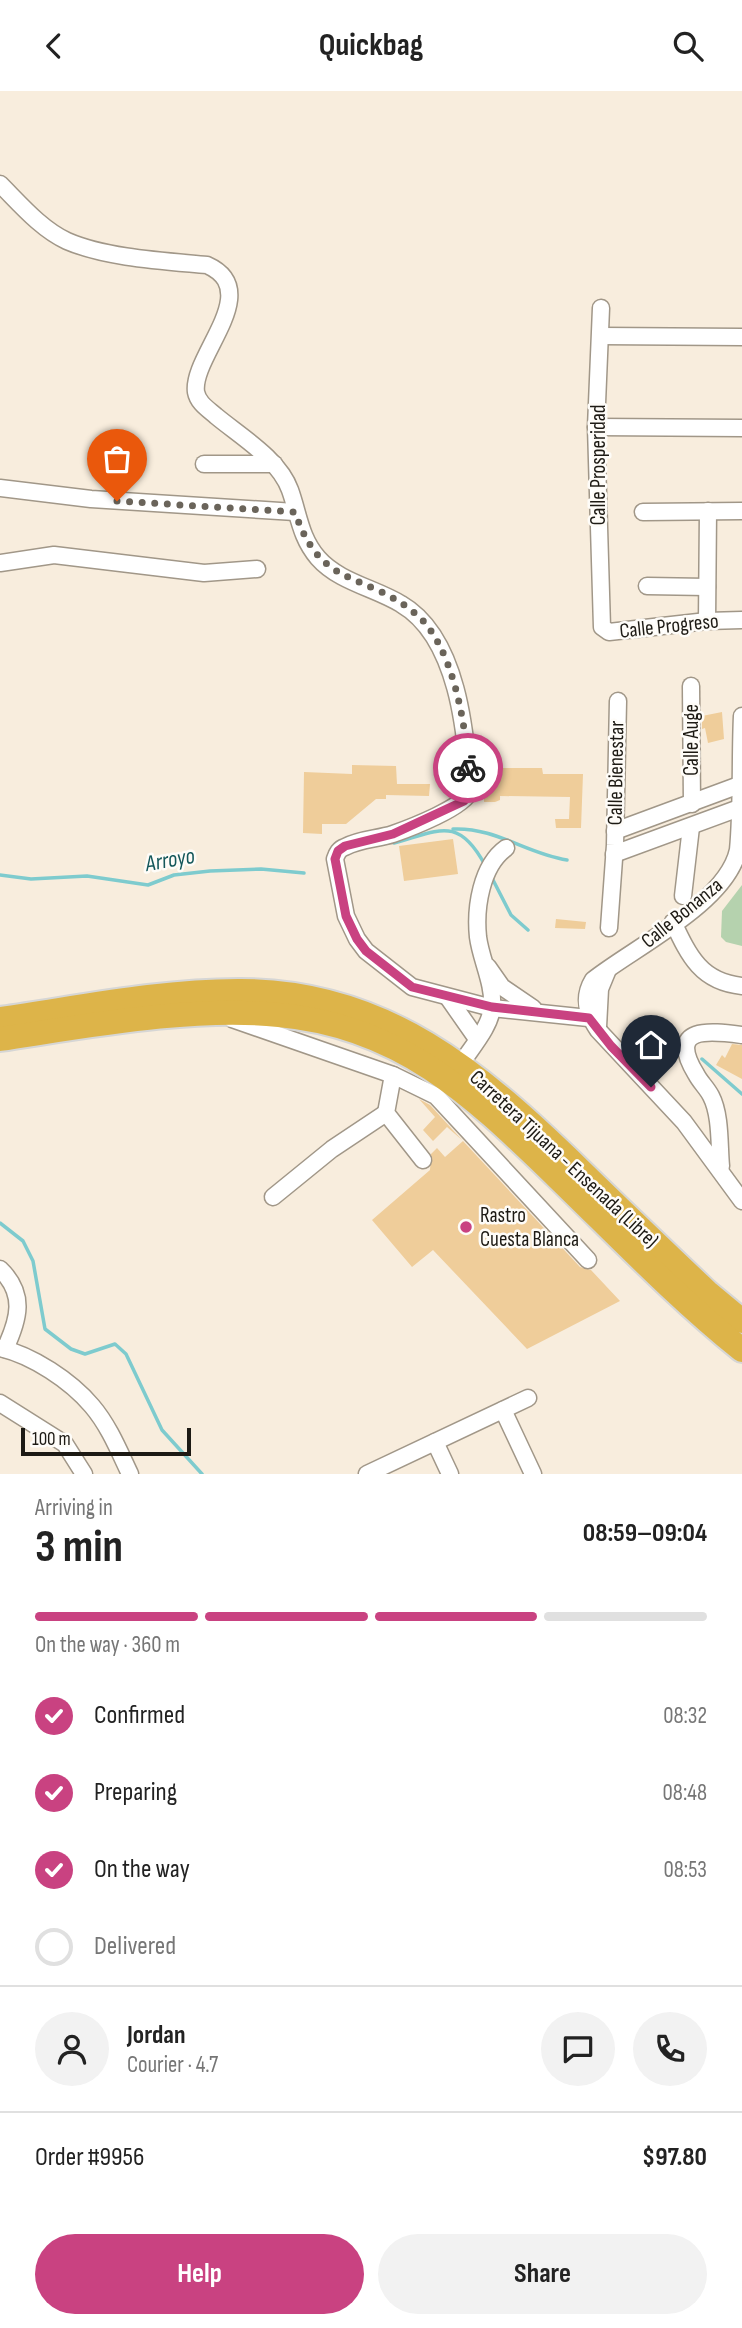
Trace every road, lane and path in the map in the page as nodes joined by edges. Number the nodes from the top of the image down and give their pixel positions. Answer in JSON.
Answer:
{"nodes":[{"id":1,"x":0,"y":184,"type":"edge"},
{"id":2,"x":601,"y":308,"type":"dead end"},
{"id":3,"x":601,"y":336,"type":"junction"},
{"id":4,"x":742,"y":338,"type":"edge"},
{"id":5,"x":596,"y":427,"type":"junction"},
{"id":6,"x":742,"y":428,"type":"edge"},
{"id":7,"x":204,"y":464,"type":"dead end"},
{"id":8,"x":274,"y":464,"type":"junction"},
{"id":9,"x":0,"y":488,"type":"edge"},
{"id":10,"x":708,"y":511,"type":"junction"},
{"id":11,"x":742,"y":511,"type":"edge"},
{"id":12,"x":295,"y":512,"type":"junction"},
{"id":13,"x":643,"y":512,"type":"dead end"},
{"id":14,"x":0,"y":563,"type":"edge"},
{"id":15,"x":257,"y":569,"type":"dead end"},
{"id":16,"x":647,"y":586,"type":"dead end"},
{"id":17,"x":707,"y":587,"type":"junction"},
{"id":18,"x":742,"y":620,"type":"edge"},
{"id":19,"x":707,"y":621,"type":"junction"},
{"id":20,"x":600,"y":623,"type":"joint"},
{"id":21,"x":691,"y":687,"type":"dead end"},
{"id":22,"x":618,"y":701,"type":"dead end"},
{"id":23,"x":742,"y":716,"type":"edge"},
{"id":24,"x":741,"y":785,"type":"edge"},
{"id":25,"x":692,"y":799,"type":"junction"},
{"id":26,"x":741,"y":808,"type":"edge"},
{"id":27,"x":691,"y":827,"type":"junction"},
{"id":28,"x":615,"y":843,"type":"junction"},
{"id":29,"x":506,"y":848,"type":"dead end"},
{"id":30,"x":682,"y":896,"type":"dead end"},
{"id":31,"x":673,"y":922,"type":"junction"},
{"id":32,"x":609,"y":928,"type":"dead end"},
{"id":33,"x":484,"y":959,"type":"junction"},
{"id":34,"x":742,"y":986,"type":"edge"},
{"id":35,"x":449,"y":999,"type":"junction"},
{"id":36,"x":492,"y":1007,"type":"junction"},
{"id":37,"x":538,"y":1011,"type":"junction"},
{"id":38,"x":219,"y":1014,"type":"junction"},
{"id":39,"x":0,"y":1019,"type":"edge"},
{"id":40,"x":595,"y":1022,"type":"junction"},
{"id":41,"x":742,"y":1035,"type":"edge"},
{"id":42,"x":0,"y":1039,"type":"edge"},
{"id":43,"x":477,"y":1039,"type":"junction"},
{"id":44,"x":461,"y":1064,"type":"junction"},
{"id":45,"x":393,"y":1075,"type":"junction"},
{"id":46,"x":386,"y":1113,"type":"junction"},
{"id":47,"x":423,"y":1160,"type":"dead end"},
{"id":48,"x":721,"y":1169,"type":"junction"},
{"id":49,"x":273,"y":1197,"type":"dead end"},
{"id":50,"x":742,"y":1201,"type":"edge"},
{"id":51,"x":588,"y":1260,"type":"dead end"},
{"id":52,"x":0,"y":1269,"type":"edge"},
{"id":53,"x":707,"y":1292,"type":"junction"},
{"id":54,"x":742,"y":1310,"type":"edge"},
{"id":55,"x":742,"y":1321,"type":"edge"},
{"id":56,"x":6,"y":1345,"type":"edge"},
{"id":57,"x":742,"y":1350,"type":"edge"},
{"id":58,"x":528,"y":1398,"type":"dead end"},
{"id":59,"x":0,"y":1403,"type":"edge"},
{"id":60,"x":503,"y":1410,"type":"junction"},
{"id":61,"x":435,"y":1442,"type":"junction"},
{"id":62,"x":84,"y":1474,"type":"edge"},
{"id":63,"x":130,"y":1474,"type":"edge"},
{"id":64,"x":367,"y":1474,"type":"edge"},
{"id":65,"x":450,"y":1474,"type":"edge"},
{"id":66,"x":533,"y":1474,"type":"edge"}],
"edges":[{"from":1,"to":8,"type":"street"},
{"from":2,"to":3,"type":"street","name":"Calle Prosperidad"},
{"from":3,"to":4,"type":"street"},
{"from":3,"to":5,"type":"street","name":"Calle Prosperidad"},
{"from":5,"to":6,"type":"street"},
{"from":5,"to":20,"type":"street","name":"Calle Prosperidad"},
{"from":7,"to":8,"type":"street"},
{"from":8,"to":12,"type":"street"},
{"from":9,"to":12,"type":"street"},
{"from":10,"to":11,"type":"street"},
{"from":10,"to":13,"type":"street"},
{"from":10,"to":17,"type":"street"},
{"from":12,"to":35,"type":"street"},
{"from":14,"to":15,"type":"street"},
{"from":16,"to":17,"type":"street"},
{"from":17,"to":19,"type":"street"},
{"from":18,"to":19,"type":"street","name":"Calle Progreso"},
{"from":19,"to":20,"type":"street","name":"Calle Progreso"},
{"from":21,"to":25,"type":"street","name":"Calle Auge"},
{"from":22,"to":28,"type":"street","name":"Calle Bienestar"},
{"from":23,"to":24,"type":"street","name":"Calle Bonanza"},
{"from":24,"to":25,"type":"street"},
{"from":24,"to":26,"type":"street","name":"Calle Bonanza"},
{"from":25,"to":28,"type":"street"},
{"from":26,"to":27,"type":"street"},
{"from":26,"to":31,"type":"street","name":"Calle Bonanza"},
{"from":27,"to":28,"type":"street"},
{"from":27,"to":30,"type":"street"},
{"from":28,"to":32,"type":"street","name":"Calle Bienestar"},
{"from":29,"to":33,"type":"street"},
{"from":31,"to":34,"type":"street"},
{"from":31,"to":40,"type":"street","name":"Calle Bonanza"},
{"from":33,"to":36,"type":"street"},
{"from":33,"to":37,"type":"street"},
{"from":35,"to":36,"type":"street"},
{"from":35,"to":43,"type":"street"},
{"from":36,"to":37,"type":"street"},
{"from":36,"to":43,"type":"street"},
{"from":37,"to":40,"type":"street"},
{"from":38,"to":42,"type":"highway","name":"Carretera Tijuana - Ensenada (Libre)"},
{"from":38,"to":45,"type":"street"},
{"from":38,"to":57,"type":"highway","name":"Carretera Tijuana - Ensenada (Libre)"},
{"from":39,"to":44,"type":"highway","name":"Carretera Tijuana - Ensenada (Libre)"},
{"from":40,"to":48,"type":"street"},
{"from":41,"to":48,"type":"street"},
{"from":43,"to":44,"type":"street"},
{"from":44,"to":53,"type":"highway","name":"Carretera Tijuana - Ensenada (Libre)"},
{"from":45,"to":46,"type":"street"},
{"from":45,"to":51,"type":"street"},
{"from":46,"to":47,"type":"street"},
{"from":46,"to":49,"type":"street"},
{"from":48,"to":50,"type":"street"},
{"from":52,"to":56,"type":"street"},
{"from":53,"to":54,"type":"highway"},
{"from":53,"to":55,"type":"highway","name":"Carretera Tijuana - Ensenada (Libre)"},
{"from":56,"to":63,"type":"street"},
{"from":58,"to":60,"type":"street"},
{"from":59,"to":62,"type":"street"},
{"from":60,"to":61,"type":"street"},
{"from":60,"to":66,"type":"street"},
{"from":61,"to":64,"type":"street"},
{"from":61,"to":65,"type":"street"}]}
